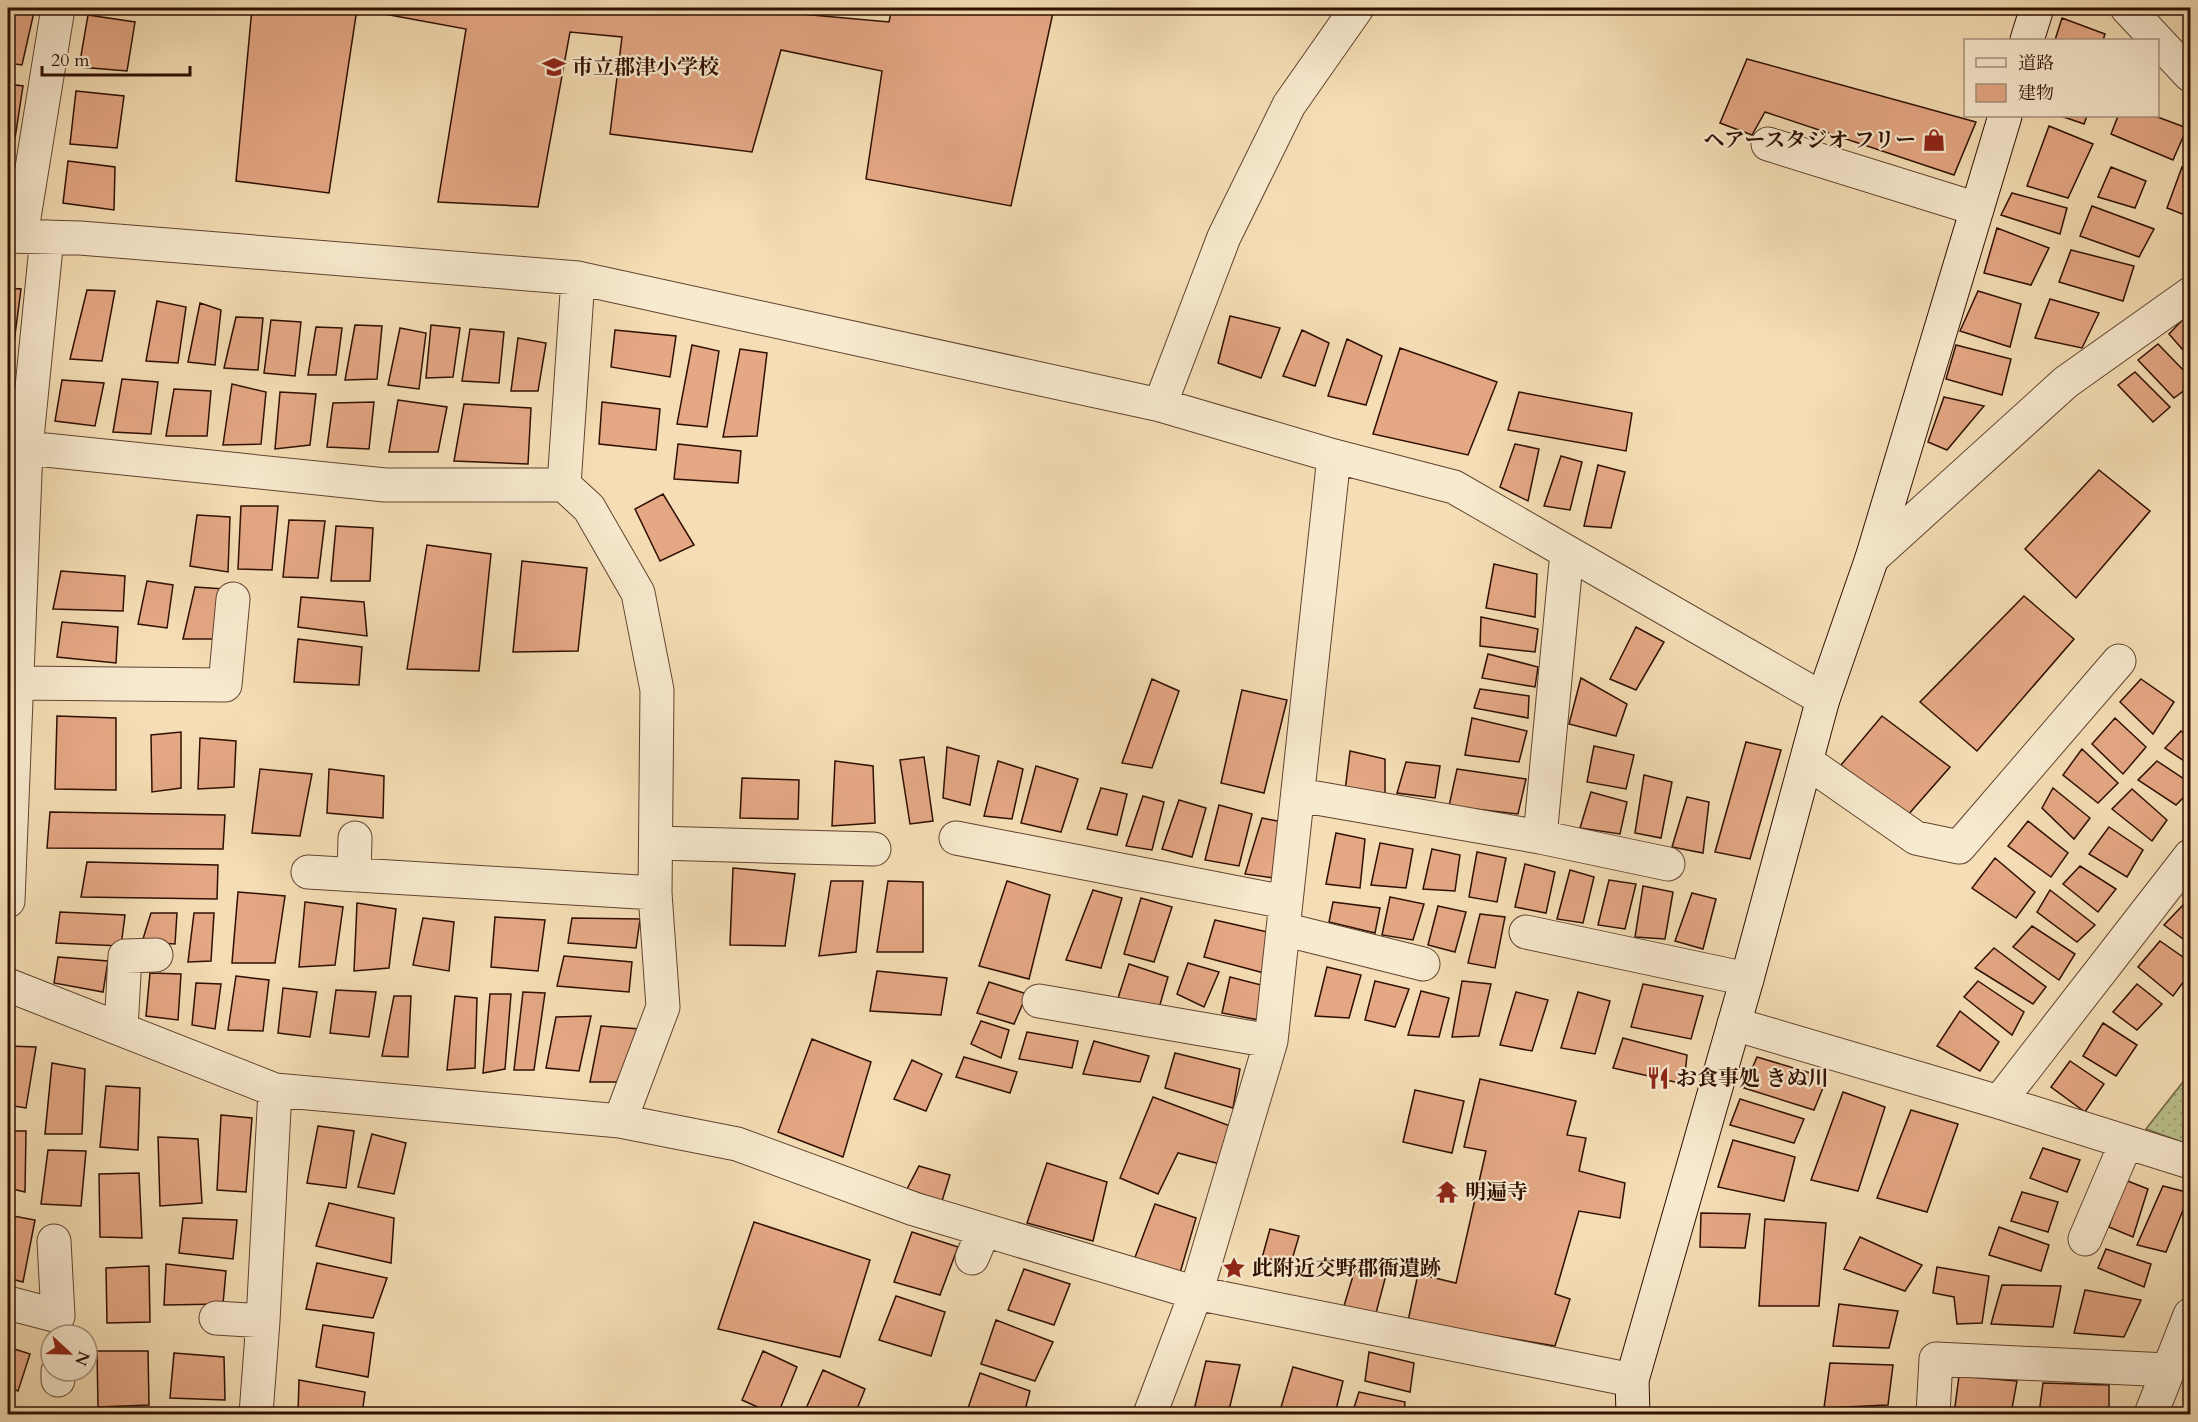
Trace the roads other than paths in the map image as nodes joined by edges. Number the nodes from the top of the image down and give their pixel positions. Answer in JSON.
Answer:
{"nodes":[{"id":1,"x":58,"y":8,"type":"edge"},
{"id":2,"x":1357,"y":8,"type":"edge"},
{"id":3,"x":2037,"y":8,"type":"edge"},
{"id":4,"x":2127,"y":8,"type":"edge"},
{"id":5,"x":2027,"y":39,"type":"edge"},
{"id":6,"x":2156,"y":39,"type":"edge"},
{"id":7,"x":2159,"y":42,"type":"edge"},
{"id":8,"x":2190,"y":75,"type":"edge"},
{"id":9,"x":2005,"y":117,"type":"edge"},
{"id":10,"x":1768,"y":144,"type":"dead end"},
{"id":11,"x":1977,"y":209,"type":"junction"},
{"id":12,"x":25,"y":237,"type":"edge"},
{"id":13,"x":578,"y":278,"type":"junction"},
{"id":14,"x":2190,"y":294,"type":"edge"},
{"id":15,"x":1160,"y":405,"type":"junction"},
{"id":16,"x":26,"y":448,"type":"junction"},
{"id":17,"x":1334,"y":456,"type":"junction"},
{"id":18,"x":564,"y":484,"type":"junction"},
{"id":19,"x":1567,"y":552,"type":"junction"},
{"id":20,"x":1872,"y":558,"type":"junction"},
{"id":21,"x":233,"y":599,"type":"dead end"},
{"id":22,"x":2119,"y":661,"type":"dead end"},
{"id":23,"x":15,"y":683,"type":"junction"},
{"id":24,"x":1823,"y":699,"type":"junction"},
{"id":25,"x":1807,"y":762,"type":"junction"},
{"id":26,"x":1299,"y":795,"type":"junction"},
{"id":27,"x":1540,"y":837,"type":"junction"},
{"id":28,"x":355,"y":838,"type":"dead end"},
{"id":29,"x":956,"y":838,"type":"dead end"},
{"id":30,"x":656,"y":843,"type":"junction"},
{"id":31,"x":874,"y":849,"type":"dead end"},
{"id":32,"x":2190,"y":856,"type":"edge"},
{"id":33,"x":1668,"y":864,"type":"dead end"},
{"id":34,"x":308,"y":872,"type":"dead end"},
{"id":35,"x":354,"y":875,"type":"junction"},
{"id":36,"x":656,"y":892,"type":"junction"},
{"id":37,"x":8,"y":901,"type":"edge"},
{"id":38,"x":1284,"y":916,"type":"junction"},
{"id":39,"x":1526,"y":932,"type":"dead end"},
{"id":40,"x":156,"y":955,"type":"dead end"},
{"id":41,"x":1423,"y":964,"type":"dead end"},
{"id":42,"x":1747,"y":979,"type":"junction"},
{"id":43,"x":8,"y":985,"type":"edge"},
{"id":44,"x":1039,"y":1001,"type":"dead end"},
{"id":45,"x":1734,"y":1024,"type":"junction"},
{"id":46,"x":121,"y":1029,"type":"junction"},
{"id":47,"x":1271,"y":1041,"type":"junction"},
{"id":48,"x":274,"y":1090,"type":"junction"},
{"id":49,"x":1999,"y":1102,"type":"junction"},
{"id":50,"x":620,"y":1121,"type":"junction"},
{"id":51,"x":2126,"y":1143,"type":"junction"},
{"id":52,"x":2190,"y":1162,"type":"edge"},
{"id":53,"x":2085,"y":1239,"type":"dead end"},
{"id":54,"x":54,"y":1241,"type":"dead end"},
{"id":55,"x":1196,"y":1293,"type":"junction"},
{"id":56,"x":8,"y":1303,"type":"edge"},
{"id":57,"x":2190,"y":1315,"type":"edge"},
{"id":58,"x":216,"y":1318,"type":"dead end"},
{"id":59,"x":263,"y":1322,"type":"junction"},
{"id":60,"x":51,"y":1323,"type":"edge"},
{"id":61,"x":58,"y":1323,"type":"edge"},
{"id":62,"x":2168,"y":1370,"type":"junction"},
{"id":63,"x":1632,"y":1380,"type":"junction"},
{"id":64,"x":256,"y":1414,"type":"edge"},
{"id":65,"x":1149,"y":1414,"type":"edge"},
{"id":66,"x":1633,"y":1414,"type":"edge"},
{"id":67,"x":1934,"y":1414,"type":"edge"},
{"id":68,"x":2151,"y":1414,"type":"edge"}],
"edges":[{"from":1,"to":12,"type":"street"},
{"from":2,"to":15,"type":"street"},
{"from":3,"to":5,"type":"street"},
{"from":4,"to":6,"type":"street"},
{"from":7,"to":8,"type":"street"},
{"from":9,"to":11,"type":"street"},
{"from":10,"to":11,"type":"street"},
{"from":11,"to":20,"type":"street"},
{"from":12,"to":13,"type":"street"},
{"from":12,"to":16,"type":"street"},
{"from":13,"to":15,"type":"street"},
{"from":13,"to":18,"type":"street"},
{"from":14,"to":20,"type":"street"},
{"from":15,"to":17,"type":"street"},
{"from":16,"to":18,"type":"street"},
{"from":16,"to":23,"type":"street"},
{"from":17,"to":19,"type":"street"},
{"from":17,"to":26,"type":"street"},
{"from":18,"to":30,"type":"street"},
{"from":19,"to":24,"type":"street"},
{"from":19,"to":27,"type":"street"},
{"from":20,"to":24,"type":"street"},
{"from":21,"to":23,"type":"street"},
{"from":22,"to":25,"type":"street"},
{"from":23,"to":37,"type":"street"},
{"from":24,"to":25,"type":"street"},
{"from":25,"to":42,"type":"street"},
{"from":26,"to":27,"type":"street"},
{"from":26,"to":38,"type":"street"},
{"from":27,"to":33,"type":"street"},
{"from":28,"to":35,"type":"street"},
{"from":29,"to":38,"type":"street"},
{"from":30,"to":31,"type":"street"},
{"from":30,"to":36,"type":"street"},
{"from":32,"to":49,"type":"street"},
{"from":34,"to":35,"type":"street"},
{"from":35,"to":36,"type":"street"},
{"from":36,"to":50,"type":"street"},
{"from":38,"to":41,"type":"street"},
{"from":38,"to":47,"type":"street"},
{"from":39,"to":42,"type":"street"},
{"from":40,"to":46,"type":"street"},
{"from":42,"to":45,"type":"street"},
{"from":43,"to":46,"type":"street"},
{"from":44,"to":47,"type":"street"},
{"from":45,"to":49,"type":"street"},
{"from":45,"to":63,"type":"street"},
{"from":46,"to":48,"type":"street"},
{"from":47,"to":55,"type":"street"},
{"from":48,"to":50,"type":"street"},
{"from":48,"to":59,"type":"street"},
{"from":49,"to":51,"type":"street"},
{"from":50,"to":55,"type":"street"},
{"from":51,"to":52,"type":"street"},
{"from":51,"to":53,"type":"street"},
{"from":54,"to":61,"type":"street"},
{"from":55,"to":63,"type":"street"},
{"from":55,"to":65,"type":"street"},
{"from":56,"to":60,"type":"street"},
{"from":57,"to":62,"type":"street"},
{"from":58,"to":59,"type":"street"},
{"from":59,"to":64,"type":"street"},
{"from":62,"to":67,"type":"street"},
{"from":62,"to":68,"type":"street"},
{"from":63,"to":66,"type":"street"}]}
